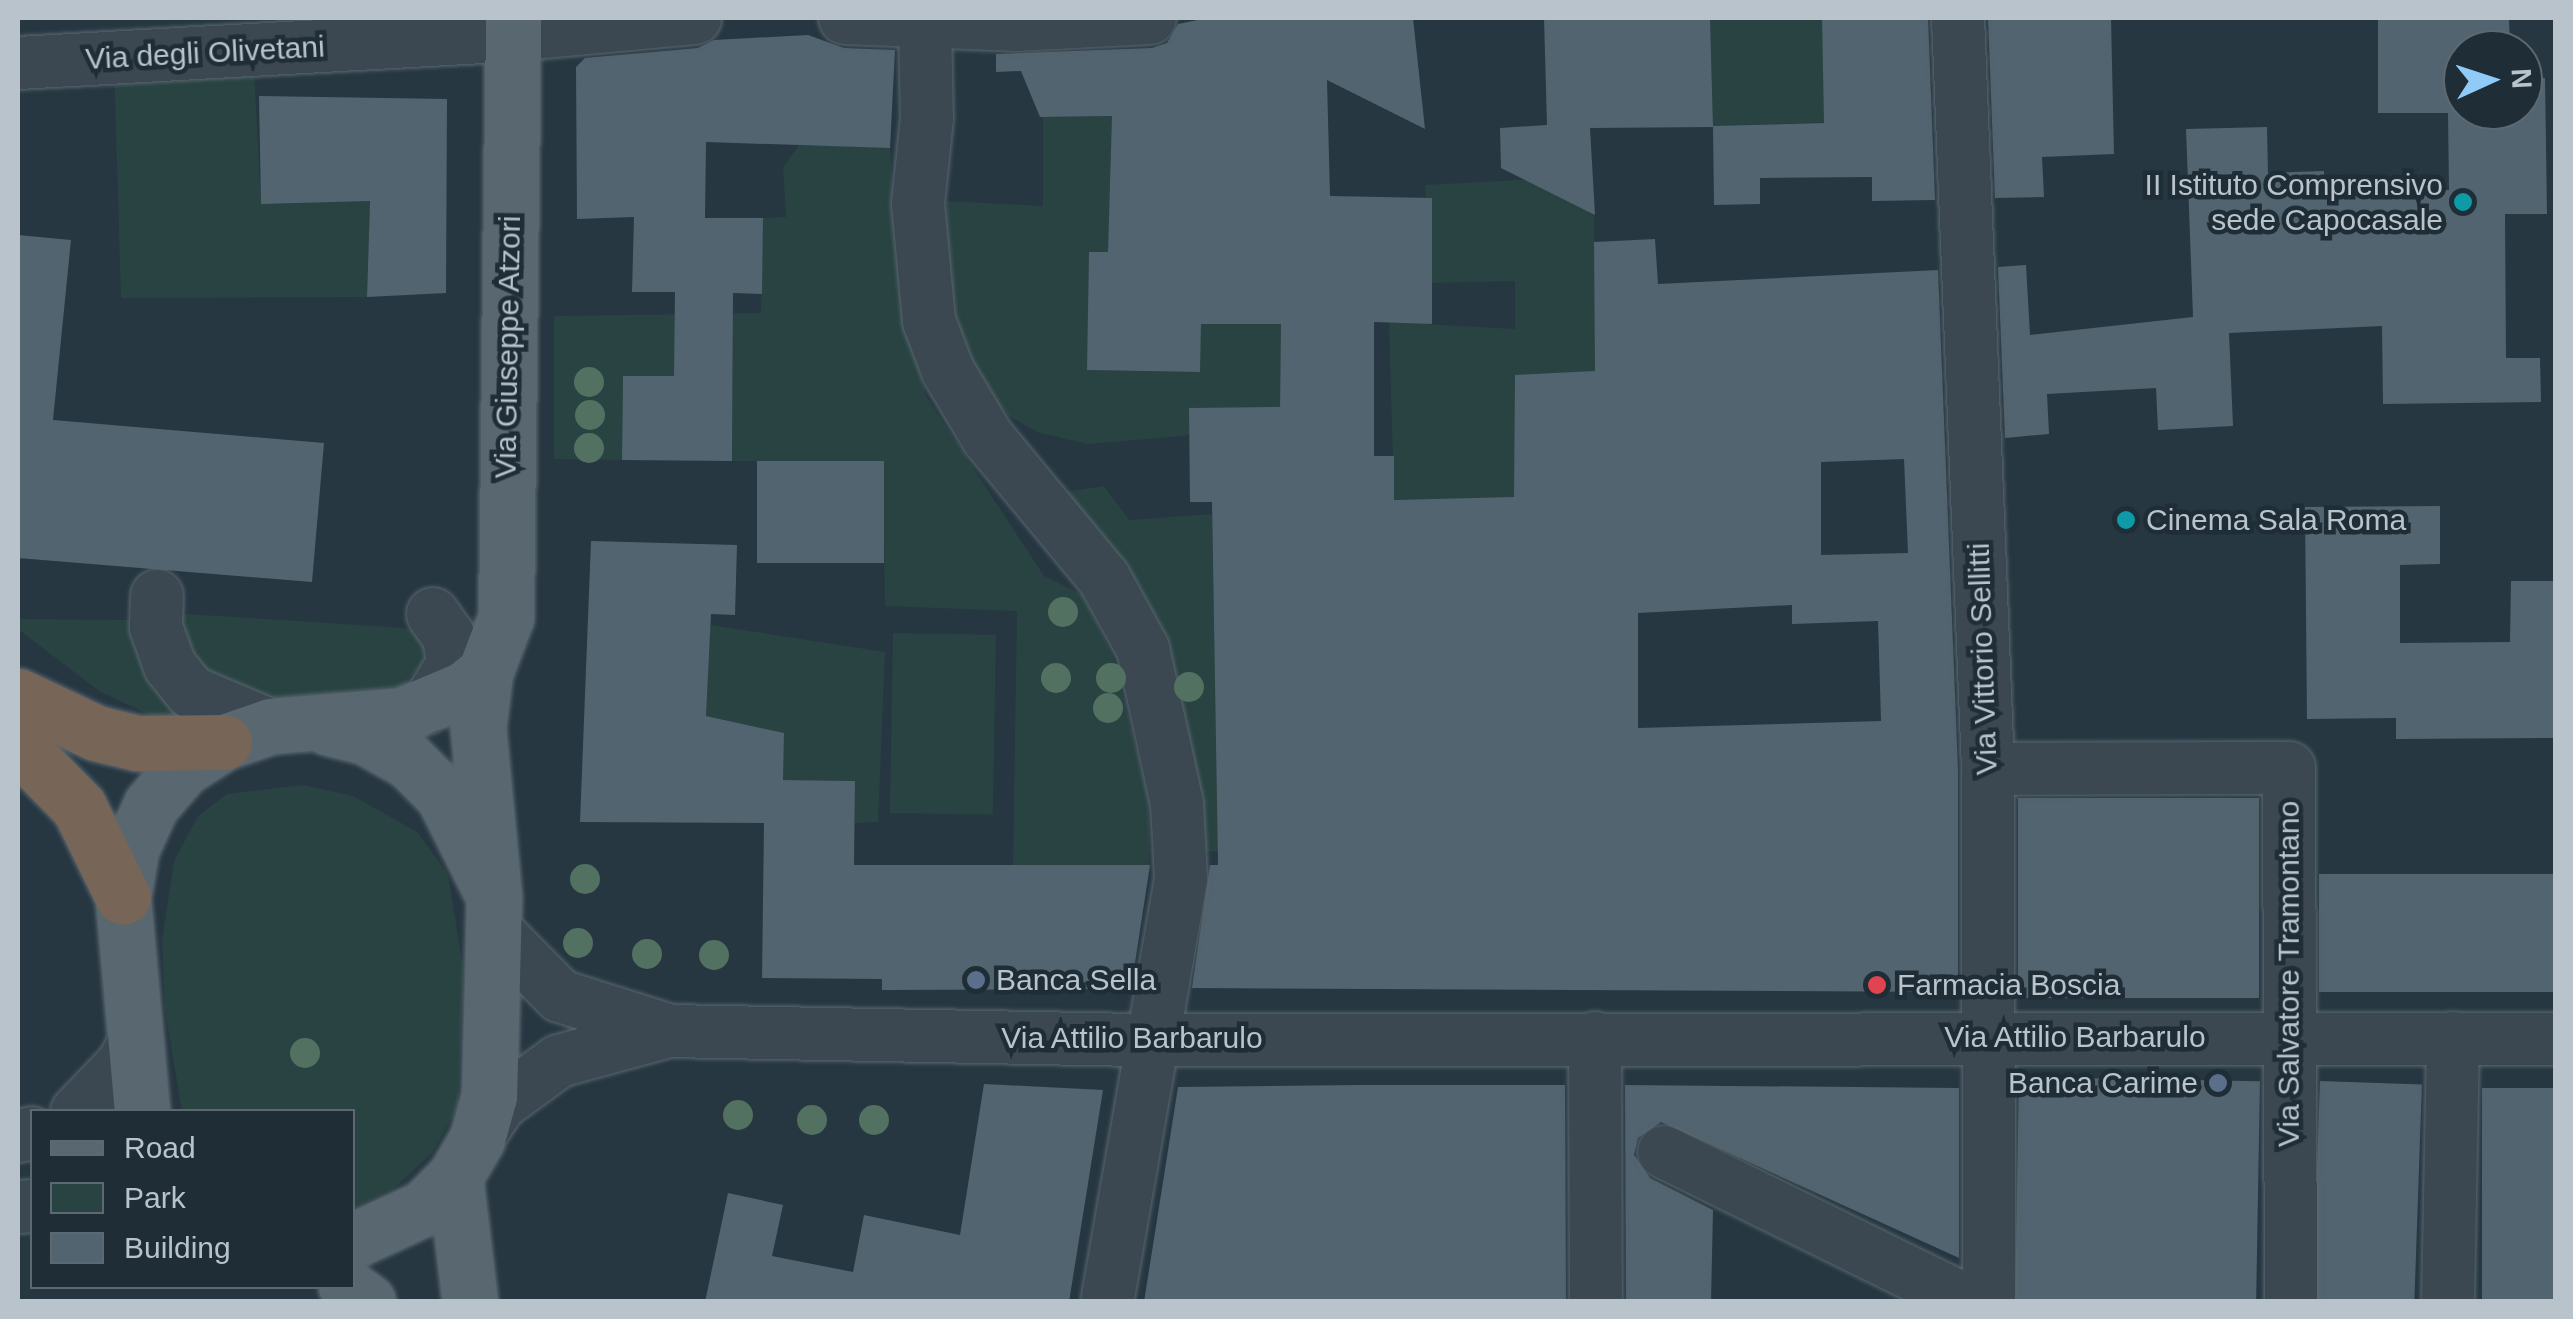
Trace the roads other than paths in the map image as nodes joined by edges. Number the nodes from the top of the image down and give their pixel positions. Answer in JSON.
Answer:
{"nodes":[{"id":1,"x":695,"y":18,"type":"edge"},
{"id":2,"x":845,"y":18,"type":"edge"},
{"id":3,"x":1150,"y":18,"type":"edge"},
{"id":4,"x":1958,"y":18,"type":"edge"},
{"id":5,"x":924,"y":25,"type":"junction"},
{"id":6,"x":513,"y":26,"type":"edge"},
{"id":7,"x":18,"y":63,"type":"edge"},
{"id":8,"x":157,"y":596,"type":"dead end"},
{"id":9,"x":434,"y":614,"type":"dead end"},
{"id":10,"x":485,"y":672,"type":"junction"},
{"id":11,"x":18,"y":696,"type":"edge"},
{"id":12,"x":426,"y":708,"type":"junction"},
{"id":13,"x":271,"y":731,"type":"junction"},
{"id":14,"x":18,"y":746,"type":"edge"},
{"id":15,"x":1988,"y":769,"type":"junction"},
{"id":16,"x":46,"y":792,"type":"dead end"},
{"id":17,"x":123,"y":897,"type":"junction"},
{"id":18,"x":494,"y":914,"type":"junction"},
{"id":19,"x":669,"y":1031,"type":"junction"},
{"id":20,"x":1991,"y":1035,"type":"junction"},
{"id":21,"x":136,"y":1038,"type":"junction"},
{"id":22,"x":1595,"y":1038,"type":"junction"},
{"id":23,"x":2289,"y":1038,"type":"junction"},
{"id":24,"x":2452,"y":1038,"type":"junction"},
{"id":25,"x":2556,"y":1039,"type":"edge"},
{"id":26,"x":1154,"y":1040,"type":"junction"},
{"id":27,"x":80,"y":1109,"type":"edge"},
{"id":28,"x":142,"y":1109,"type":"edge"},
{"id":29,"x":1664,"y":1152,"type":"dead end"},
{"id":30,"x":466,"y":1158,"type":"junction"},
{"id":31,"x":355,"y":1240,"type":"edge"},
{"id":32,"x":470,"y":1302,"type":"edge"},
{"id":33,"x":1107,"y":1302,"type":"edge"},
{"id":34,"x":1596,"y":1302,"type":"edge"},
{"id":35,"x":1970,"y":1302,"type":"edge"},
{"id":36,"x":1989,"y":1302,"type":"edge"},
{"id":37,"x":2291,"y":1302,"type":"edge"},
{"id":38,"x":2448,"y":1302,"type":"edge"}],
"edges":[{"from":1,"to":6,"type":"street","name":"Via degli Olivetani"},
{"from":2,"to":5,"type":"street"},
{"from":3,"to":5,"type":"street"},
{"from":4,"to":15,"type":"street","name":"Via Vittorio Sellitti"},
{"from":5,"to":26,"type":"street"},
{"from":6,"to":7,"type":"street","name":"Via degli Olivetani"},
{"from":6,"to":10,"type":"main road","name":"Via Giuseppe Atzori"},
{"from":8,"to":13,"type":"street"},
{"from":9,"to":12,"type":"street"},
{"from":10,"to":12,"type":"main road"},
{"from":10,"to":18,"type":"main road","name":"Via Giuseppe Atzori"},
{"from":11,"to":13,"type":"highway"},
{"from":12,"to":13,"type":"main road"},
{"from":13,"to":17,"type":"main road"},
{"from":13,"to":18,"type":"main road","name":"Via Giuseppe Atzori"},
{"from":14,"to":16,"type":"street"},
{"from":14,"to":17,"type":"highway"},
{"from":15,"to":20,"type":"street","name":"Via Vittorio Sellitti"},
{"from":15,"to":23,"type":"street","name":"Via Salvatore Tramontano"},
{"from":17,"to":21,"type":"main road"},
{"from":18,"to":19,"type":"street","name":"Via Attilio Barbarulo"},
{"from":18,"to":30,"type":"main road","name":"Via Giuseppe Atzori"},
{"from":19,"to":26,"type":"street","name":"Via Attilio Barbarulo"},
{"from":19,"to":30,"type":"street","name":"Via Attilio Barbarulo"},
{"from":20,"to":22,"type":"street","name":"Via Attilio Barbarulo"},
{"from":20,"to":23,"type":"street","name":"Via Attilio Barbarulo"},
{"from":20,"to":36,"type":"street","name":"Via Vittorio Sellitti"},
{"from":21,"to":27,"type":"street"},
{"from":21,"to":28,"type":"main road"},
{"from":22,"to":26,"type":"street","name":"Via Attilio Barbarulo"},
{"from":22,"to":34,"type":"street"},
{"from":23,"to":24,"type":"street","name":"Via Attilio Barbarulo"},
{"from":23,"to":37,"type":"street","name":"Via Salvatore Tramontano"},
{"from":24,"to":25,"type":"street","name":"Via Attilio Barbarulo"},
{"from":24,"to":38,"type":"street"},
{"from":26,"to":33,"type":"street"},
{"from":29,"to":35,"type":"street"},
{"from":30,"to":31,"type":"main road"},
{"from":30,"to":32,"type":"main road","name":"Via Giuseppe Atzori"}]}
